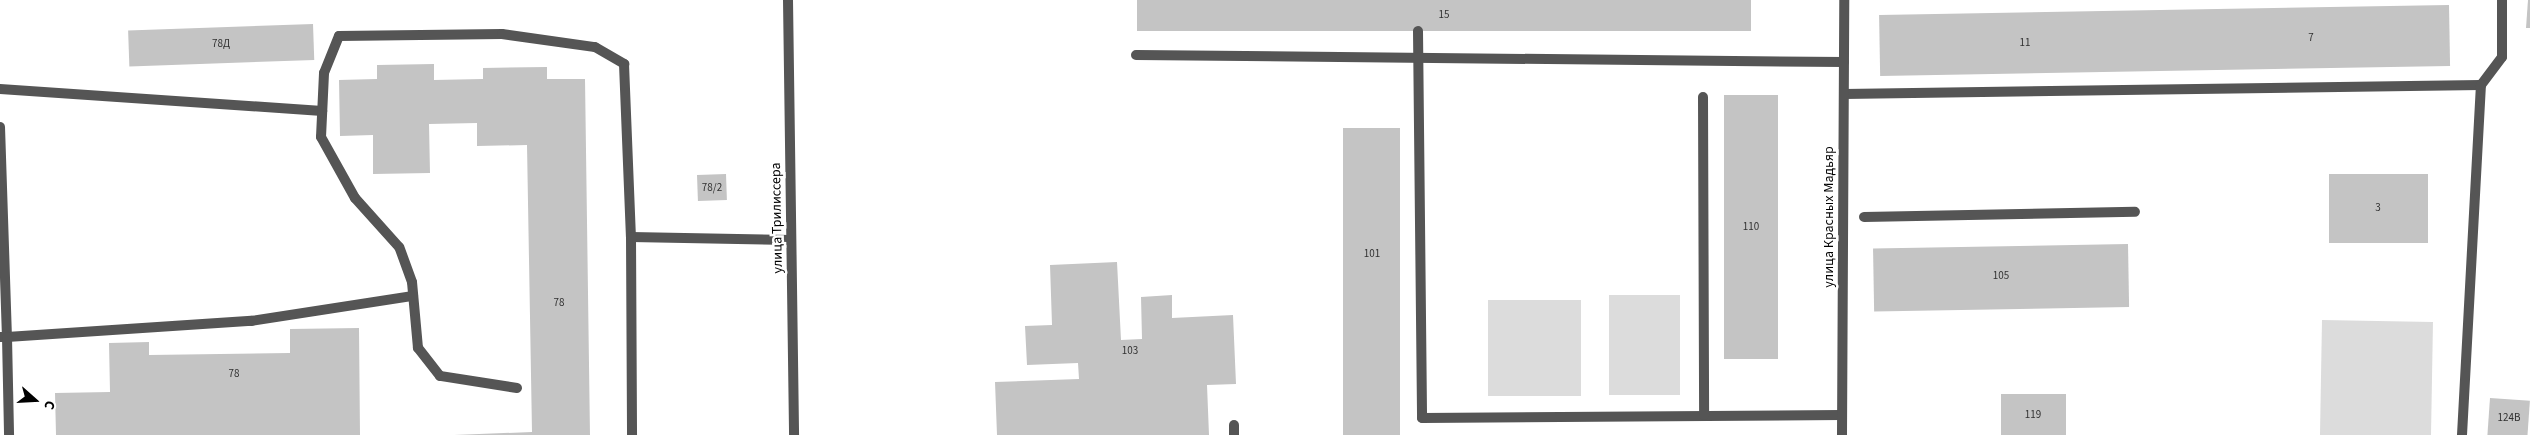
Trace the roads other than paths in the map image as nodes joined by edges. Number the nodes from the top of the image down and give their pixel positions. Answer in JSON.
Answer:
{"nodes":[{"id":1,"x":788,"y":0,"type":"edge"},
{"id":2,"x":1844,"y":0,"type":"edge"},
{"id":3,"x":2502,"y":0,"type":"edge"},
{"id":4,"x":1418,"y":30,"type":"dead end"},
{"id":5,"x":1136,"y":55,"type":"dead end"},
{"id":6,"x":1418,"y":57,"type":"junction"},
{"id":7,"x":1844,"y":62,"type":"junction"},
{"id":8,"x":2481,"y":86,"type":"junction"},
{"id":9,"x":0,"y":89,"type":"edge"},
{"id":10,"x":1844,"y":94,"type":"junction"},
{"id":11,"x":1703,"y":96,"type":"dead end"},
{"id":12,"x":322,"y":111,"type":"junction"},
{"id":13,"x":0,"y":127,"type":"edge"},
{"id":14,"x":2135,"y":212,"type":"dead end"},
{"id":15,"x":1864,"y":217,"type":"dead end"},
{"id":16,"x":631,"y":237,"type":"junction"},
{"id":17,"x":791,"y":240,"type":"junction"},
{"id":18,"x":413,"y":296,"type":"junction"},
{"id":19,"x":4,"y":337,"type":"edge"},
{"id":20,"x":517,"y":388,"type":"dead end"},
{"id":21,"x":1704,"y":415,"type":"junction"},
{"id":22,"x":1842,"y":415,"type":"junction"},
{"id":23,"x":9,"y":435,"type":"edge"},
{"id":24,"x":632,"y":435,"type":"edge"},
{"id":25,"x":794,"y":435,"type":"edge"},
{"id":26,"x":1842,"y":435,"type":"edge"},
{"id":27,"x":2462,"y":435,"type":"edge"}],
"edges":[{"from":1,"to":17,"type":"street","name":"улица Трилиссера"},
{"from":2,"to":7,"type":"street","name":"улица Красных Мадьяр"},
{"from":3,"to":8,"type":"street"},
{"from":4,"to":6,"type":"street"},
{"from":5,"to":6,"type":"street"},
{"from":6,"to":7,"type":"street"},
{"from":6,"to":21,"type":"street"},
{"from":7,"to":10,"type":"street","name":"улица Красных Мадьяр"},
{"from":8,"to":10,"type":"street"},
{"from":8,"to":27,"type":"street"},
{"from":9,"to":12,"type":"street"},
{"from":10,"to":22,"type":"street","name":"улица Красных Мадьяр"},
{"from":11,"to":21,"type":"street"},
{"from":12,"to":16,"type":"street"},
{"from":12,"to":18,"type":"street"},
{"from":13,"to":19,"type":"street"},
{"from":14,"to":15,"type":"street"},
{"from":16,"to":17,"type":"street"},
{"from":16,"to":24,"type":"street"},
{"from":17,"to":25,"type":"street","name":"улица Трилиссера"},
{"from":18,"to":19,"type":"street"},
{"from":18,"to":20,"type":"street"},
{"from":19,"to":23,"type":"street"},
{"from":21,"to":22,"type":"street"},
{"from":22,"to":26,"type":"street","name":"улица Красных Мадьяр"}]}
